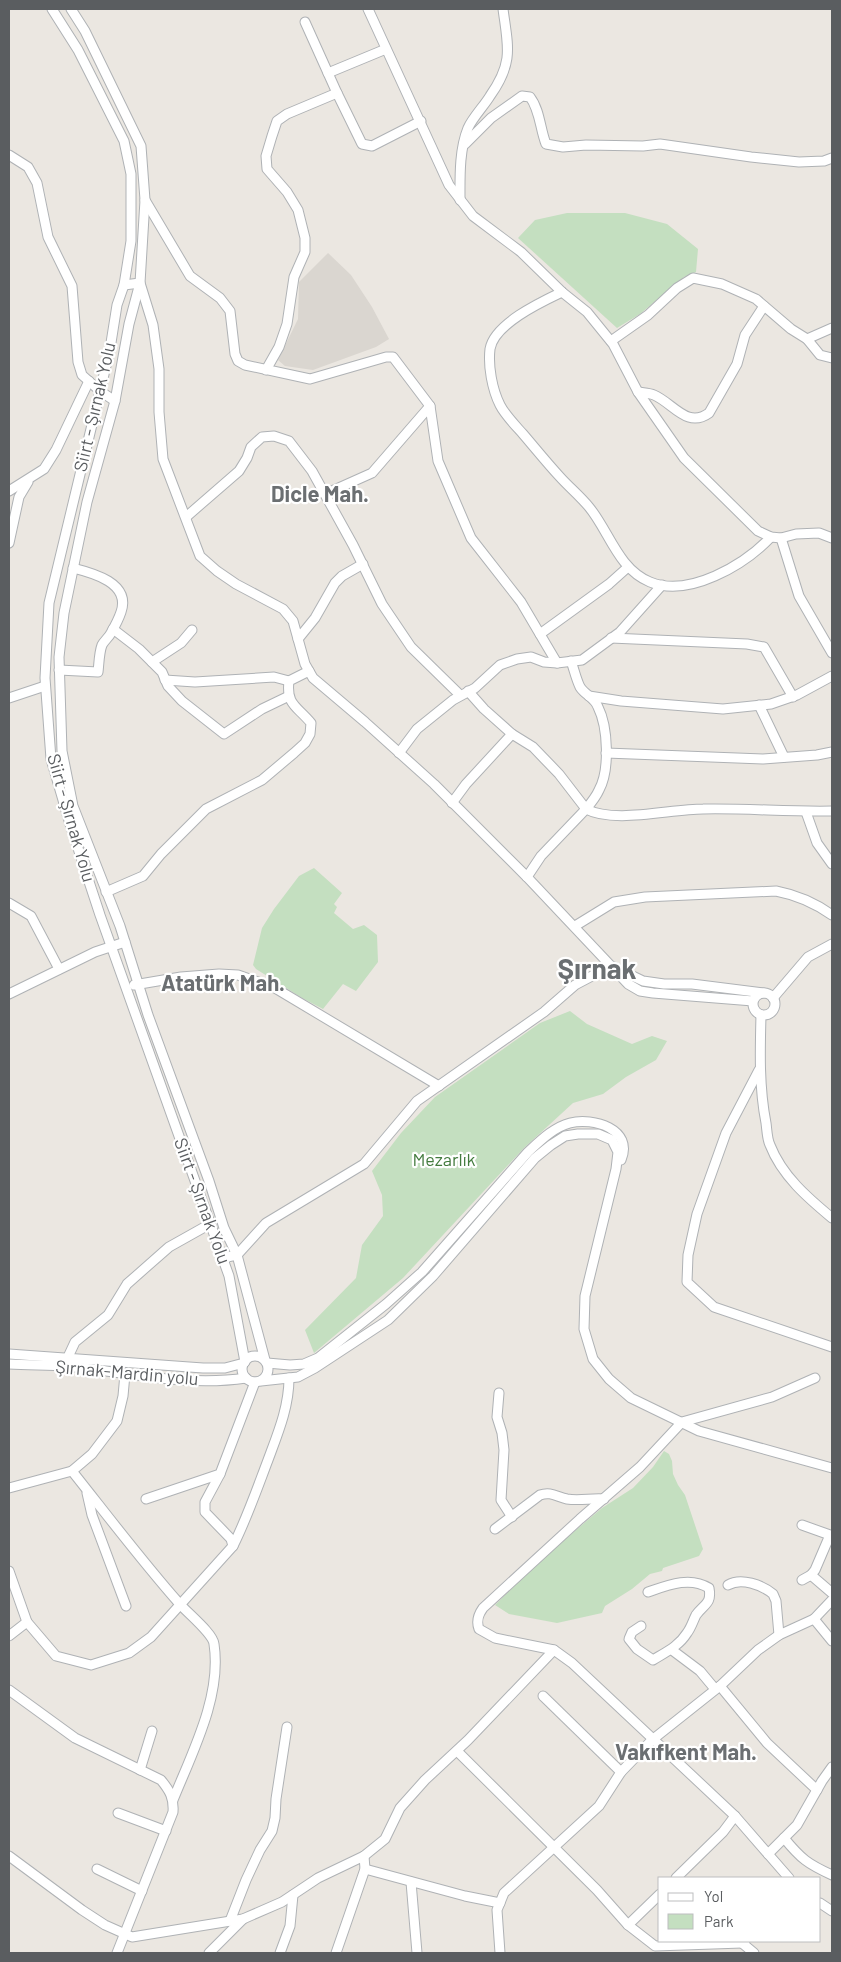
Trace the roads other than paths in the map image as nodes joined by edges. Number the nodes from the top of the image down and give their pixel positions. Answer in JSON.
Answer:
{"nodes":[{"id":1,"x":52,"y":9,"type":"edge"},
{"id":2,"x":71,"y":9,"type":"edge"},
{"id":3,"x":368,"y":9,"type":"edge"},
{"id":4,"x":503,"y":9,"type":"edge"},
{"id":5,"x":305,"y":22,"type":"dead end"},
{"id":6,"x":386,"y":49,"type":"junction"},
{"id":7,"x":328,"y":73,"type":"junction"},
{"id":8,"x":337,"y":93,"type":"junction"},
{"id":9,"x":420,"y":121,"type":"junction"},
{"id":10,"x":464,"y":144,"type":"junction"},
{"id":11,"x":9,"y":155,"type":"edge"},
{"id":12,"x":832,"y":158,"type":"edge"},
{"id":13,"x":145,"y":200,"type":"junction"},
{"id":14,"x":460,"y":200,"type":"junction"},
{"id":15,"x":140,"y":284,"type":"junction"},
{"id":16,"x":124,"y":285,"type":"junction"},
{"id":17,"x":562,"y":292,"type":"junction"},
{"id":18,"x":764,"y":306,"type":"junction"},
{"id":19,"x":832,"y":328,"type":"edge"},
{"id":20,"x":806,"y":339,"type":"junction"},
{"id":21,"x":611,"y":341,"type":"junction"},
{"id":22,"x":832,"y":358,"type":"edge"},
{"id":23,"x":266,"y":370,"type":"junction"},
{"id":24,"x":89,"y":381,"type":"junction"},
{"id":25,"x":100,"y":391,"type":"junction"},
{"id":26,"x":638,"y":392,"type":"junction"},
{"id":27,"x":115,"y":401,"type":"junction"},
{"id":28,"x":430,"y":406,"type":"junction"},
{"id":29,"x":29,"y":479,"type":"junction"},
{"id":30,"x":9,"y":491,"type":"edge"},
{"id":31,"x":325,"y":494,"type":"junction"},
{"id":32,"x":186,"y":517,"type":"junction"},
{"id":33,"x":771,"y":537,"type":"junction"},
{"id":34,"x":781,"y":538,"type":"junction"},
{"id":35,"x":832,"y":538,"type":"edge"},
{"id":36,"x":9,"y":543,"type":"edge"},
{"id":37,"x":363,"y":564,"type":"junction"},
{"id":38,"x":628,"y":567,"type":"junction"},
{"id":39,"x":73,"y":568,"type":"junction"},
{"id":40,"x":662,"y":585,"type":"junction"},
{"id":41,"x":113,"y":629,"type":"junction"},
{"id":42,"x":192,"y":630,"type":"dead end"},
{"id":43,"x":540,"y":634,"type":"junction"},
{"id":44,"x":611,"y":638,"type":"junction"},
{"id":45,"x":298,"y":639,"type":"junction"},
{"id":46,"x":832,"y":653,"type":"edge"},
{"id":47,"x":571,"y":661,"type":"junction"},
{"id":48,"x":152,"y":662,"type":"junction"},
{"id":49,"x":557,"y":663,"type":"junction"},
{"id":50,"x":59,"y":670,"type":"junction"},
{"id":51,"x":309,"y":671,"type":"junction"},
{"id":52,"x":832,"y":676,"type":"edge"},
{"id":53,"x":165,"y":680,"type":"junction"},
{"id":54,"x":289,"y":681,"type":"junction"},
{"id":55,"x":45,"y":686,"type":"junction"},
{"id":56,"x":464,"y":693,"type":"junction"},
{"id":57,"x":289,"y":696,"type":"junction"},
{"id":58,"x":588,"y":696,"type":"junction"},
{"id":59,"x":793,"y":696,"type":"junction"},
{"id":60,"x":9,"y":698,"type":"edge"},
{"id":61,"x":759,"y":705,"type":"junction"},
{"id":62,"x":512,"y":734,"type":"junction"},
{"id":63,"x":832,"y":752,"type":"edge"},
{"id":64,"x":399,"y":753,"type":"junction"},
{"id":65,"x":606,"y":753,"type":"junction"},
{"id":66,"x":784,"y":757,"type":"junction"},
{"id":67,"x":452,"y":803,"type":"junction"},
{"id":68,"x":586,"y":809,"type":"junction"},
{"id":69,"x":832,"y":811,"type":"edge"},
{"id":70,"x":806,"y":812,"type":"junction"},
{"id":71,"x":832,"y":864,"type":"edge"},
{"id":72,"x":527,"y":877,"type":"junction"},
{"id":73,"x":106,"y":892,"type":"junction"},
{"id":74,"x":9,"y":903,"type":"edge"},
{"id":75,"x":832,"y":915,"type":"edge"},
{"id":76,"x":575,"y":926,"type":"junction"},
{"id":77,"x":125,"y":942,"type":"junction"},
{"id":78,"x":832,"y":944,"type":"edge"},
{"id":79,"x":112,"y":946,"type":"junction"},
{"id":80,"x":612,"y":966,"type":"junction"},
{"id":81,"x":59,"y":969,"type":"junction"},
{"id":82,"x":138,"y":984,"type":"junction"},
{"id":83,"x":126,"y":987,"type":"junction"},
{"id":84,"x":764,"y":993,"type":"junction"},
{"id":85,"x":9,"y":994,"type":"edge"},
{"id":86,"x":773,"y":998,"type":"junction"},
{"id":87,"x":753,"y":1001,"type":"junction"},
{"id":88,"x":761,"y":1015,"type":"junction"},
{"id":89,"x":760,"y":1070,"type":"junction"},
{"id":90,"x":439,"y":1086,"type":"junction"},
{"id":91,"x":616,"y":1169,"type":"junction"},
{"id":92,"x":832,"y":1218,"type":"edge"},
{"id":93,"x":210,"y":1224,"type":"junction"},
{"id":94,"x":237,"y":1254,"type":"junction"},
{"id":95,"x":222,"y":1258,"type":"junction"},
{"id":96,"x":832,"y":1347,"type":"edge"},
{"id":97,"x":9,"y":1354,"type":"edge"},
{"id":98,"x":68,"y":1357,"type":"junction"},
{"id":99,"x":244,"y":1362,"type":"junction"},
{"id":100,"x":266,"y":1362,"type":"junction"},
{"id":101,"x":9,"y":1364,"type":"edge"},
{"id":102,"x":125,"y":1374,"type":"junction"},
{"id":103,"x":246,"y":1378,"type":"junction"},
{"id":104,"x":289,"y":1378,"type":"junction"},
{"id":105,"x":815,"y":1378,"type":"dead end"},
{"id":106,"x":258,"y":1381,"type":"junction"},
{"id":107,"x":499,"y":1394,"type":"dead end"},
{"id":108,"x":682,"y":1422,"type":"junction"},
{"id":109,"x":832,"y":1468,"type":"edge"},
{"id":110,"x":72,"y":1471,"type":"junction"},
{"id":111,"x":220,"y":1474,"type":"junction"},
{"id":112,"x":9,"y":1488,"type":"edge"},
{"id":113,"x":87,"y":1490,"type":"junction"},
{"id":114,"x":604,"y":1499,"type":"junction"},
{"id":115,"x":146,"y":1500,"type":"dead end"},
{"id":116,"x":512,"y":1517,"type":"junction"},
{"id":117,"x":802,"y":1525,"type":"dead end"},
{"id":118,"x":495,"y":1529,"type":"dead end"},
{"id":119,"x":233,"y":1546,"type":"junction"},
{"id":120,"x":9,"y":1571,"type":"edge"},
{"id":121,"x":812,"y":1575,"type":"junction"},
{"id":122,"x":802,"y":1580,"type":"dead end"},
{"id":123,"x":728,"y":1585,"type":"dead end"},
{"id":124,"x":648,"y":1592,"type":"dead end"},
{"id":125,"x":832,"y":1593,"type":"edge"},
{"id":126,"x":832,"y":1600,"type":"edge"},
{"id":127,"x":126,"y":1606,"type":"dead end"},
{"id":128,"x":181,"y":1606,"type":"junction"},
{"id":129,"x":814,"y":1619,"type":"junction"},
{"id":130,"x":27,"y":1622,"type":"junction"},
{"id":131,"x":641,"y":1626,"type":"dead end"},
{"id":132,"x":9,"y":1636,"type":"edge"},
{"id":133,"x":779,"y":1636,"type":"junction"},
{"id":134,"x":832,"y":1641,"type":"edge"},
{"id":135,"x":554,"y":1650,"type":"junction"},
{"id":136,"x":672,"y":1650,"type":"junction"},
{"id":137,"x":717,"y":1687,"type":"junction"},
{"id":138,"x":9,"y":1690,"type":"edge"},
{"id":139,"x":543,"y":1696,"type":"dead end"},
{"id":140,"x":286,"y":1727,"type":"dead end"},
{"id":141,"x":152,"y":1731,"type":"dead end"},
{"id":142,"x":652,"y":1740,"type":"junction"},
{"id":143,"x":457,"y":1751,"type":"junction"},
{"id":144,"x":832,"y":1767,"type":"edge"},
{"id":145,"x":140,"y":1770,"type":"junction"},
{"id":146,"x":621,"y":1772,"type":"junction"},
{"id":147,"x":817,"y":1790,"type":"junction"},
{"id":148,"x":174,"y":1800,"type":"junction"},
{"id":149,"x":118,"y":1813,"type":"dead end"},
{"id":150,"x":735,"y":1816,"type":"junction"},
{"id":151,"x":166,"y":1831,"type":"junction"},
{"id":152,"x":784,"y":1838,"type":"junction"},
{"id":153,"x":553,"y":1848,"type":"junction"},
{"id":154,"x":768,"y":1854,"type":"junction"},
{"id":155,"x":9,"y":1856,"type":"edge"},
{"id":156,"x":364,"y":1856,"type":"junction"},
{"id":157,"x":97,"y":1869,"type":"dead end"},
{"id":158,"x":365,"y":1869,"type":"junction"},
{"id":159,"x":832,"y":1875,"type":"edge"},
{"id":160,"x":677,"y":1877,"type":"edge"},
{"id":161,"x":788,"y":1877,"type":"edge"},
{"id":162,"x":412,"y":1882,"type":"junction"},
{"id":163,"x":142,"y":1891,"type":"junction"},
{"id":164,"x":293,"y":1895,"type":"junction"},
{"id":165,"x":658,"y":1896,"type":"edge"},
{"id":166,"x":500,"y":1903,"type":"junction"},
{"id":167,"x":821,"y":1904,"type":"edge"},
{"id":168,"x":832,"y":1911,"type":"edge"},
{"id":169,"x":244,"y":1919,"type":"junction"},
{"id":170,"x":230,"y":1921,"type":"junction"},
{"id":171,"x":628,"y":1925,"type":"junction"},
{"id":172,"x":124,"y":1934,"type":"junction"},
{"id":173,"x":743,"y":1942,"type":"edge"},
{"id":174,"x":655,"y":1950,"type":"edge"},
{"id":175,"x":117,"y":1953,"type":"edge"},
{"id":176,"x":209,"y":1953,"type":"edge"},
{"id":177,"x":280,"y":1953,"type":"edge"},
{"id":178,"x":336,"y":1953,"type":"edge"},
{"id":179,"x":417,"y":1953,"type":"edge"},
{"id":180,"x":500,"y":1953,"type":"edge"},
{"id":181,"x":754,"y":1953,"type":"edge"}],
"edges":[{"from":1,"to":16,"type":"street","name":"Siirt - Şırnak Yolu"},
{"from":2,"to":13,"type":"street","name":"Siirt - Şırnak Yolu"},
{"from":3,"to":6,"type":"street"},
{"from":4,"to":10,"type":"street"},
{"from":5,"to":7,"type":"street"},
{"from":6,"to":7,"type":"street"},
{"from":6,"to":9,"type":"street"},
{"from":7,"to":8,"type":"street"},
{"from":8,"to":9,"type":"street"},
{"from":8,"to":23,"type":"street"},
{"from":9,"to":14,"type":"street"},
{"from":10,"to":12,"type":"street"},
{"from":10,"to":14,"type":"street"},
{"from":11,"to":24,"type":"street"},
{"from":13,"to":15,"type":"street","name":"Siirt - Şırnak Yolu"},
{"from":13,"to":23,"type":"street"},
{"from":14,"to":17,"type":"street"},
{"from":15,"to":16,"type":"street"},
{"from":15,"to":27,"type":"street","name":"Siirt - Şırnak Yolu"},
{"from":15,"to":32,"type":"street"},
{"from":16,"to":25,"type":"street","name":"Siirt - Şırnak Yolu"},
{"from":17,"to":21,"type":"street"},
{"from":17,"to":38,"type":"street"},
{"from":18,"to":20,"type":"street"},
{"from":18,"to":21,"type":"street"},
{"from":18,"to":26,"type":"street"},
{"from":19,"to":20,"type":"street"},
{"from":20,"to":22,"type":"street"},
{"from":21,"to":26,"type":"street"},
{"from":23,"to":28,"type":"street"},
{"from":24,"to":25,"type":"street"},
{"from":24,"to":29,"type":"street"},
{"from":25,"to":27,"type":"street"},
{"from":25,"to":55,"type":"street","name":"Siirt - Şırnak Yolu"},
{"from":26,"to":33,"type":"street"},
{"from":27,"to":39,"type":"street","name":"Siirt - Şırnak Yolu"},
{"from":28,"to":31,"type":"street"},
{"from":28,"to":43,"type":"street"},
{"from":29,"to":30,"type":"street"},
{"from":29,"to":36,"type":"street"},
{"from":31,"to":32,"type":"street"},
{"from":31,"to":37,"type":"street"},
{"from":32,"to":45,"type":"street"},
{"from":33,"to":34,"type":"street"},
{"from":33,"to":40,"type":"street"},
{"from":34,"to":35,"type":"street"},
{"from":34,"to":46,"type":"street"},
{"from":37,"to":45,"type":"street"},
{"from":37,"to":56,"type":"street"},
{"from":38,"to":40,"type":"street"},
{"from":38,"to":43,"type":"street"},
{"from":39,"to":41,"type":"street"},
{"from":39,"to":50,"type":"street","name":"Siirt - Şırnak Yolu"},
{"from":40,"to":44,"type":"street"},
{"from":41,"to":48,"type":"street"},
{"from":41,"to":50,"type":"street"},
{"from":42,"to":48,"type":"street"},
{"from":43,"to":49,"type":"street"},
{"from":44,"to":47,"type":"street"},
{"from":44,"to":59,"type":"street"},
{"from":45,"to":51,"type":"street"},
{"from":47,"to":49,"type":"street"},
{"from":47,"to":58,"type":"street"},
{"from":48,"to":53,"type":"street"},
{"from":49,"to":56,"type":"street"},
{"from":50,"to":73,"type":"street","name":"Siirt - Şırnak Yolu"},
{"from":51,"to":54,"type":"street"},
{"from":51,"to":64,"type":"street"},
{"from":52,"to":59,"type":"street"},
{"from":53,"to":54,"type":"street"},
{"from":53,"to":57,"type":"street"},
{"from":54,"to":57,"type":"street"},
{"from":55,"to":60,"type":"street"},
{"from":55,"to":79,"type":"street","name":"Siirt - Şırnak Yolu"},
{"from":56,"to":62,"type":"street"},
{"from":56,"to":64,"type":"street"},
{"from":57,"to":73,"type":"street"},
{"from":58,"to":61,"type":"street"},
{"from":58,"to":65,"type":"street"},
{"from":59,"to":61,"type":"street"},
{"from":61,"to":66,"type":"street"},
{"from":62,"to":67,"type":"street"},
{"from":62,"to":68,"type":"street"},
{"from":63,"to":66,"type":"street"},
{"from":64,"to":67,"type":"street"},
{"from":65,"to":66,"type":"street"},
{"from":65,"to":68,"type":"street"},
{"from":67,"to":72,"type":"street"},
{"from":68,"to":70,"type":"street"},
{"from":68,"to":72,"type":"street"},
{"from":69,"to":70,"type":"street"},
{"from":70,"to":71,"type":"street"},
{"from":72,"to":76,"type":"street"},
{"from":73,"to":77,"type":"street","name":"Siirt - Şırnak Yolu"},
{"from":74,"to":81,"type":"street"},
{"from":75,"to":76,"type":"street"},
{"from":76,"to":80,"type":"street"},
{"from":77,"to":79,"type":"street"},
{"from":77,"to":82,"type":"street","name":"Siirt - Şırnak Yolu"},
{"from":78,"to":86,"type":"street"},
{"from":79,"to":81,"type":"street"},
{"from":79,"to":83,"type":"street","name":"Siirt - Şırnak Yolu"},
{"from":80,"to":84,"type":"street"},
{"from":80,"to":87,"type":"street"},
{"from":80,"to":90,"type":"street"},
{"from":81,"to":85,"type":"street"},
{"from":82,"to":83,"type":"street"},
{"from":82,"to":90,"type":"street"},
{"from":82,"to":94,"type":"street","name":"Siirt - Şırnak Yolu"},
{"from":83,"to":93,"type":"street","name":"Siirt - Şırnak Yolu"},
{"from":84,"to":86,"type":"street"},
{"from":84,"to":87,"type":"street"},
{"from":86,"to":88,"type":"street"},
{"from":87,"to":88,"type":"street"},
{"from":88,"to":89,"type":"street"},
{"from":89,"to":92,"type":"street"},
{"from":89,"to":96,"type":"street"},
{"from":90,"to":94,"type":"street"},
{"from":91,"to":100,"type":"street"},
{"from":91,"to":104,"type":"street"},
{"from":91,"to":108,"type":"street"},
{"from":93,"to":95,"type":"street","name":"Siirt - Şırnak Yolu"},
{"from":93,"to":98,"type":"street"},
{"from":94,"to":95,"type":"street"},
{"from":94,"to":100,"type":"street","name":"Siirt - Şırnak Yolu"},
{"from":95,"to":99,"type":"street","name":"Siirt - Şırnak Yolu"},
{"from":97,"to":98,"type":"street","name":"Şırnak-Mardin yolu"},
{"from":98,"to":99,"type":"street","name":"Şırnak-Mardin yolu"},
{"from":99,"to":100,"type":"street"},
{"from":99,"to":103,"type":"street"},
{"from":100,"to":106,"type":"street"},
{"from":101,"to":102,"type":"street","name":"Şırnak-Mardin yolu"},
{"from":102,"to":103,"type":"street","name":"Şırnak-Mardin yolu"},
{"from":102,"to":110,"type":"street"},
{"from":103,"to":106,"type":"street"},
{"from":104,"to":106,"type":"street"},
{"from":104,"to":119,"type":"street"},
{"from":105,"to":108,"type":"street"},
{"from":106,"to":111,"type":"street"},
{"from":107,"to":116,"type":"street"},
{"from":108,"to":109,"type":"street"},
{"from":108,"to":114,"type":"street"},
{"from":110,"to":112,"type":"street"},
{"from":110,"to":113,"type":"street"},
{"from":111,"to":115,"type":"street"},
{"from":111,"to":119,"type":"street"},
{"from":113,"to":127,"type":"street"},
{"from":113,"to":128,"type":"street"},
{"from":114,"to":116,"type":"street"},
{"from":114,"to":135,"type":"street"},
{"from":116,"to":118,"type":"street"},
{"from":117,"to":121,"type":"street"},
{"from":119,"to":128,"type":"street"},
{"from":120,"to":130,"type":"street"},
{"from":121,"to":122,"type":"street"},
{"from":121,"to":125,"type":"street"},
{"from":123,"to":133,"type":"street"},
{"from":124,"to":136,"type":"street"},
{"from":126,"to":129,"type":"street"},
{"from":128,"to":130,"type":"street"},
{"from":128,"to":148,"type":"street"},
{"from":129,"to":133,"type":"street"},
{"from":129,"to":134,"type":"street"},
{"from":130,"to":132,"type":"street"},
{"from":131,"to":136,"type":"street"},
{"from":133,"to":137,"type":"street"},
{"from":135,"to":142,"type":"street"},
{"from":135,"to":143,"type":"street"},
{"from":136,"to":137,"type":"street"},
{"from":137,"to":142,"type":"street"},
{"from":137,"to":147,"type":"street"},
{"from":138,"to":145,"type":"street"},
{"from":139,"to":146,"type":"street"},
{"from":140,"to":170,"type":"street"},
{"from":141,"to":145,"type":"street"},
{"from":142,"to":146,"type":"street"},
{"from":142,"to":150,"type":"street"},
{"from":143,"to":153,"type":"street"},
{"from":143,"to":156,"type":"street"},
{"from":144,"to":147,"type":"street"},
{"from":145,"to":148,"type":"street"},
{"from":146,"to":153,"type":"street"},
{"from":147,"to":152,"type":"street"},
{"from":148,"to":151,"type":"street"},
{"from":149,"to":151,"type":"street"},
{"from":150,"to":154,"type":"street"},
{"from":150,"to":160,"type":"street"},
{"from":151,"to":163,"type":"street"},
{"from":152,"to":154,"type":"street"},
{"from":152,"to":159,"type":"street"},
{"from":153,"to":166,"type":"street"},
{"from":153,"to":171,"type":"street"},
{"from":154,"to":161,"type":"street"},
{"from":155,"to":172,"type":"street"},
{"from":156,"to":158,"type":"street"},
{"from":156,"to":164,"type":"street"},
{"from":157,"to":163,"type":"street"},
{"from":158,"to":162,"type":"street"},
{"from":158,"to":178,"type":"street"},
{"from":162,"to":166,"type":"street"},
{"from":162,"to":179,"type":"street"},
{"from":163,"to":172,"type":"street"},
{"from":164,"to":169,"type":"street"},
{"from":164,"to":177,"type":"street"},
{"from":165,"to":171,"type":"street"},
{"from":166,"to":180,"type":"street"},
{"from":167,"to":168,"type":"street"},
{"from":169,"to":170,"type":"street"},
{"from":169,"to":176,"type":"street"},
{"from":170,"to":172,"type":"street"},
{"from":171,"to":174,"type":"street"},
{"from":172,"to":175,"type":"street"},
{"from":173,"to":174,"type":"street"},
{"from":173,"to":181,"type":"street"}]}
